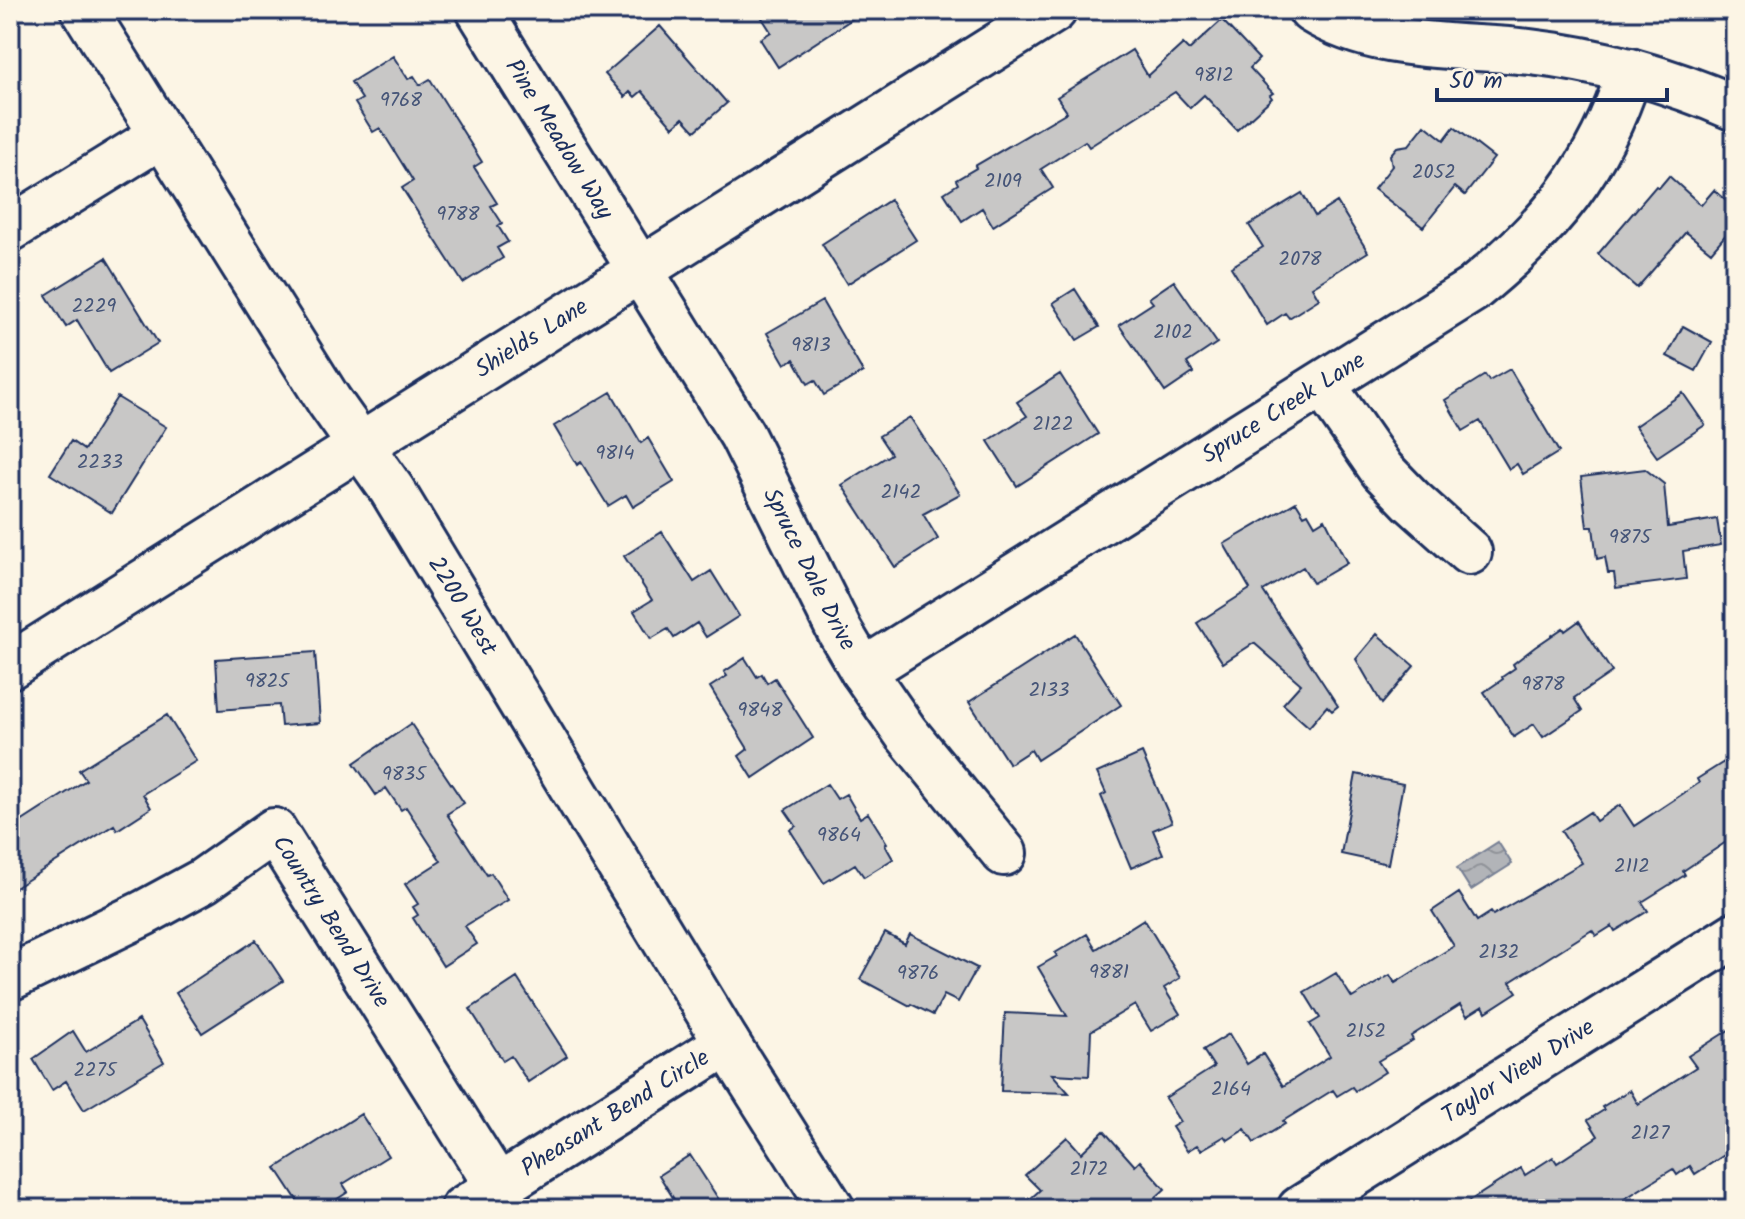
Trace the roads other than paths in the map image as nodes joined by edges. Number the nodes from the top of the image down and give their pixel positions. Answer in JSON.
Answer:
{"nodes":[{"id":1,"x":84,"y":10,"type":"edge"},
{"id":2,"x":479,"y":10,"type":"edge"},
{"id":3,"x":1054,"y":10,"type":"edge"},
{"id":4,"x":1311,"y":10,"type":"edge"},
{"id":5,"x":1630,"y":71,"type":"junction"},
{"id":6,"x":1735,"y":108,"type":"edge"},
{"id":7,"x":162,"y":135,"type":"junction"},
{"id":8,"x":10,"y":229,"type":"edge"},
{"id":9,"x":640,"y":269,"type":"junction"},
{"id":10,"x":1323,"y":385,"type":"junction"},
{"id":11,"x":361,"y":447,"type":"junction"},
{"id":12,"x":1469,"y":552,"type":"dead end"},
{"id":13,"x":10,"y":666,"type":"edge"},
{"id":14,"x":863,"y":671,"type":"junction"},
{"id":15,"x":1004,"y":853,"type":"dead end"},
{"id":16,"x":1735,"y":935,"type":"edge"},
{"id":17,"x":10,"y":978,"type":"edge"},
{"id":18,"x":727,"y":1043,"type":"junction"},
{"id":19,"x":480,"y":1198,"type":"edge"},
{"id":20,"x":832,"y":1209,"type":"edge"},
{"id":21,"x":1300,"y":1209,"type":"edge"}],
"edges":[{"from":1,"to":7,"type":"street","name":"2200 West"},
{"from":2,"to":9,"type":"street","name":"Pine Meadow Way"},
{"from":3,"to":9,"type":"street","name":"Shields Lane"},
{"from":4,"to":5,"type":"street"},
{"from":5,"to":6,"type":"street"},
{"from":5,"to":10,"type":"street","name":"Spruce Creek Lane"},
{"from":7,"to":8,"type":"street"},
{"from":7,"to":11,"type":"street","name":"2200 West"},
{"from":9,"to":11,"type":"street","name":"Shields Lane"},
{"from":9,"to":14,"type":"street","name":"Spruce Dale Drive"},
{"from":10,"to":12,"type":"street"},
{"from":10,"to":14,"type":"street","name":"Spruce Creek Lane"},
{"from":11,"to":13,"type":"street","name":"Shields Lane"},
{"from":11,"to":18,"type":"street","name":"2200 West"},
{"from":14,"to":15,"type":"street","name":"Spruce Dale Drive"},
{"from":16,"to":21,"type":"street","name":"Taylor View Drive"},
{"from":17,"to":19,"type":"street","name":"Country Bend Drive"},
{"from":18,"to":19,"type":"street","name":"Pheasant Bend Circle"},
{"from":18,"to":20,"type":"street","name":"2200 West"}]}
